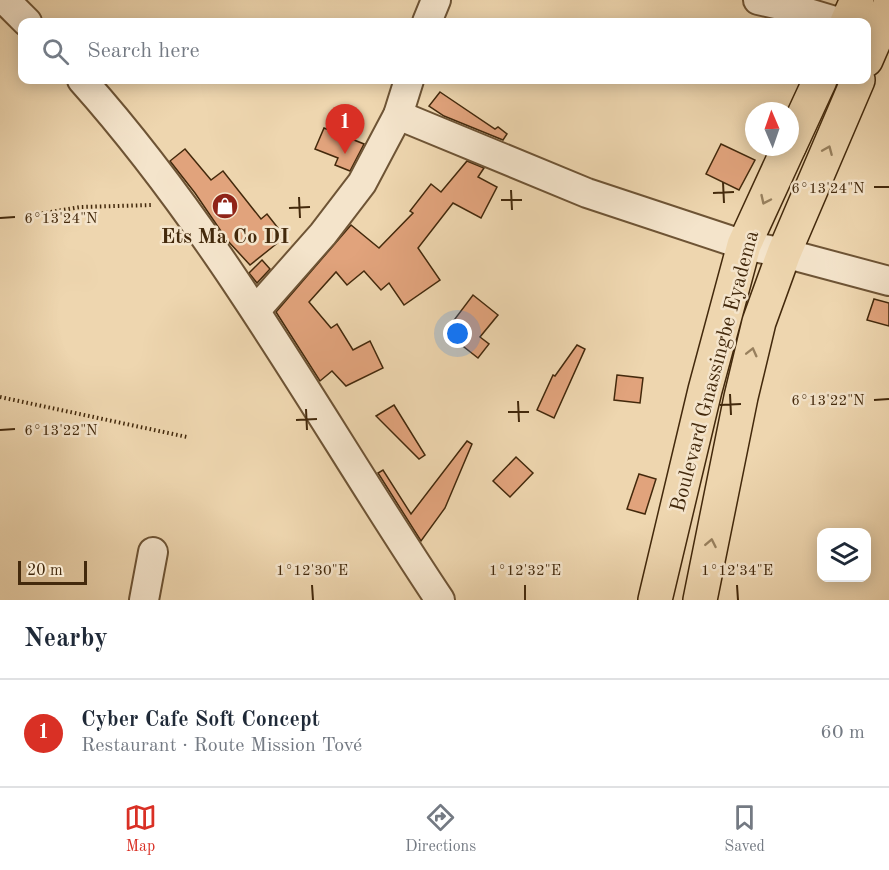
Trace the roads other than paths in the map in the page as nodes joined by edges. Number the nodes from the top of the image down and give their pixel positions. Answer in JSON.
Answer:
{"nodes":[{"id":1,"x":5,"y":0,"type":"edge"},
{"id":2,"x":436,"y":0,"type":"edge"},
{"id":3,"x":758,"y":0,"type":"edge"},
{"id":4,"x":857,"y":0,"type":"edge"},
{"id":5,"x":889,"y":7,"type":"edge"},
{"id":6,"x":23,"y":18,"type":"edge"},
{"id":7,"x":429,"y":18,"type":"edge"},
{"id":8,"x":825,"y":18,"type":"edge"},
{"id":9,"x":849,"y":18,"type":"edge"},
{"id":10,"x":871,"y":50,"type":"edge"},
{"id":11,"x":86,"y":84,"type":"edge"},
{"id":12,"x":408,"y":84,"type":"edge"},
{"id":13,"x":818,"y":84,"type":"edge"},
{"id":14,"x":856,"y":84,"type":"edge"},
{"id":15,"x":398,"y":116,"type":"junction"},
{"id":16,"x":799,"y":126,"type":"edge"},
{"id":17,"x":785,"y":156,"type":"edge"},
{"id":18,"x":744,"y":245,"type":"junction"},
{"id":19,"x":784,"y":253,"type":"junction"},
{"id":20,"x":889,"y":281,"type":"edge"},
{"id":21,"x":256,"y":309,"type":"junction"},
{"id":22,"x":153,"y":552,"type":"dead end"},
{"id":23,"x":144,"y":600,"type":"edge"},
{"id":24,"x":440,"y":600,"type":"edge"},
{"id":25,"x":655,"y":600,"type":"edge"},
{"id":26,"x":700,"y":600,"type":"edge"}],
"edges":[{"from":1,"to":6,"type":"street"},
{"from":2,"to":7,"type":"street"},
{"from":3,"to":8,"type":"street"},
{"from":4,"to":9,"type":"highway"},
{"from":5,"to":10,"type":"highway"},
{"from":11,"to":21,"type":"street"},
{"from":12,"to":15,"type":"street"},
{"from":13,"to":16,"type":"highway","name":"Boulevard Gnassingbe Eyadema"},
{"from":19,"to":14,"type":"highway","name":"Boulevard Gnassingbe Eyadema","one_way":true},
{"from":15,"to":18,"type":"street"},
{"from":15,"to":21,"type":"street"},
{"from":17,"to":18,"type":"highway","name":"Boulevard Gnassingbe Eyadema","one_way":true},
{"from":18,"to":19,"type":"street"},
{"from":18,"to":25,"type":"highway","name":"Boulevard Gnassingbe Eyadema"},
{"from":19,"to":20,"type":"street"},
{"from":26,"to":19,"type":"highway","name":"Boulevard Gnassingbe Eyadema","one_way":true},
{"from":21,"to":24,"type":"street"},
{"from":22,"to":23,"type":"street"}]}
